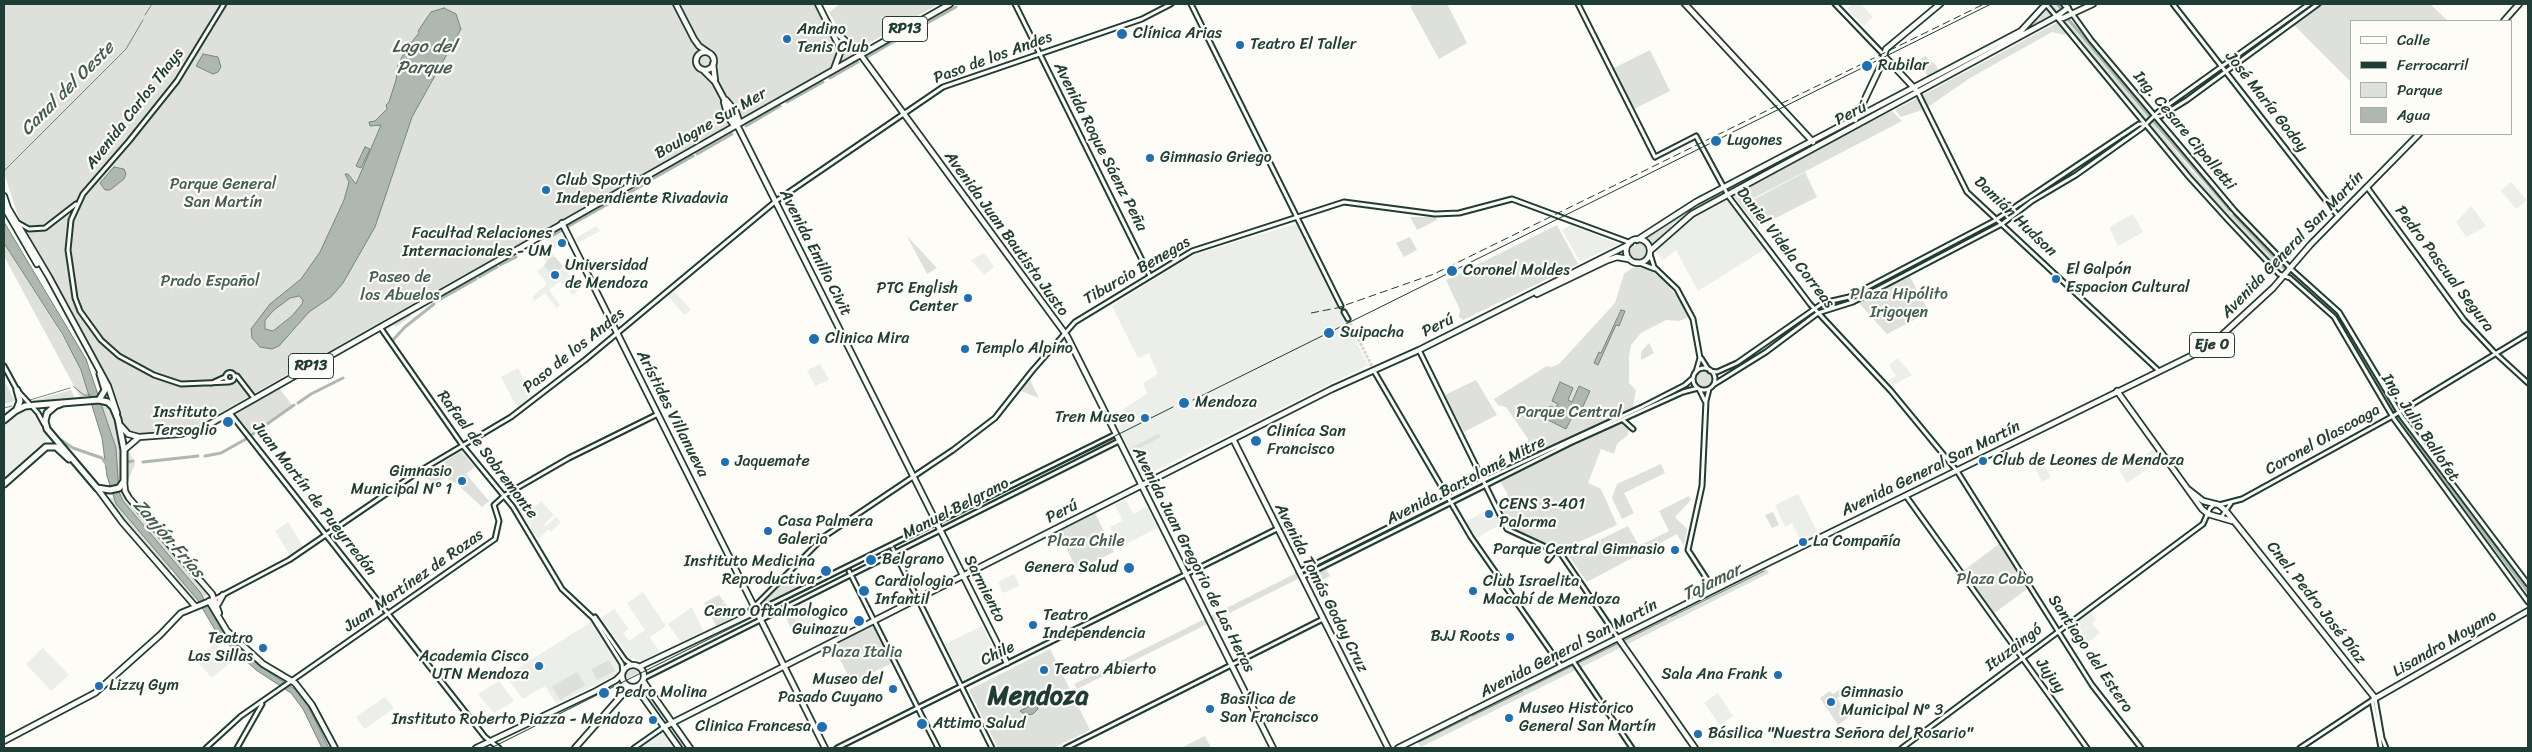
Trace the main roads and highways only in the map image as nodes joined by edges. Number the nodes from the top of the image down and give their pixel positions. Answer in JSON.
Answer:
{"nodes":[{"id":1,"x":676,"y":4,"type":"edge"},
{"id":2,"x":818,"y":4,"type":"edge"},
{"id":3,"x":950,"y":4,"type":"edge"},
{"id":4,"x":1685,"y":4,"type":"edge"},
{"id":5,"x":1940,"y":4,"type":"edge"},
{"id":6,"x":2046,"y":4,"type":"edge"},
{"id":7,"x":2093,"y":4,"type":"edge"},
{"id":8,"x":2519,"y":4,"type":"edge"},
{"id":9,"x":2066,"y":7,"type":"edge"},
{"id":10,"x":2060,"y":17,"type":"junction"},
{"id":11,"x":2505,"y":20,"type":"edge"},
{"id":12,"x":830,"y":27,"type":"junction"},
{"id":13,"x":694,"y":39,"type":"junction"},
{"id":14,"x":709,"y":53,"type":"junction"},
{"id":15,"x":860,"y":54,"type":"junction"},
{"id":16,"x":1884,"y":56,"type":"junction"},
{"id":17,"x":697,"y":58,"type":"junction"},
{"id":18,"x":713,"y":64,"type":"junction"},
{"id":19,"x":703,"y":70,"type":"junction"},
{"id":20,"x":834,"y":70,"type":"junction"},
{"id":21,"x":715,"y":82,"type":"junction"},
{"id":22,"x":1916,"y":91,"type":"junction"},
{"id":23,"x":1855,"y":120,"type":"junction"},
{"id":24,"x":737,"y":124,"type":"junction"},
{"id":25,"x":2418,"y":135,"type":"edge"},
{"id":26,"x":1812,"y":141,"type":"junction"},
{"id":27,"x":1816,"y":147,"type":"junction"},
{"id":28,"x":1796,"y":150,"type":"junction"},
{"id":29,"x":1800,"y":156,"type":"junction"},
{"id":30,"x":4,"y":196,"type":"edge"},
{"id":31,"x":4,"y":207,"type":"edge"},
{"id":32,"x":562,"y":223,"type":"junction"},
{"id":33,"x":1637,"y":240,"type":"junction"},
{"id":34,"x":1629,"y":244,"type":"junction"},
{"id":35,"x":1651,"y":252,"type":"junction"},
{"id":36,"x":1628,"y":259,"type":"junction"},
{"id":37,"x":55,"y":289,"type":"junction"},
{"id":38,"x":1506,"y":306,"type":"junction"},
{"id":39,"x":100,"y":374,"type":"junction"},
{"id":40,"x":17,"y":390,"type":"road end"},
{"id":41,"x":2117,"y":391,"type":"junction"},
{"id":42,"x":99,"y":400,"type":"junction"},
{"id":43,"x":63,"y":403,"type":"junction"},
{"id":44,"x":17,"y":409,"type":"junction"},
{"id":45,"x":118,"y":419,"type":"junction"},
{"id":46,"x":4,"y":420,"type":"edge"},
{"id":47,"x":121,"y":426,"type":"junction"},
{"id":48,"x":139,"y":437,"type":"junction"},
{"id":49,"x":1117,"y":437,"type":"joint"},
{"id":50,"x":1232,"y":439,"type":"junction"},
{"id":51,"x":124,"y":450,"type":"junction"},
{"id":52,"x":83,"y":471,"type":"junction"},
{"id":53,"x":124,"y":480,"type":"junction"},
{"id":54,"x":4,"y":484,"type":"edge"},
{"id":55,"x":1142,"y":486,"type":"junction"},
{"id":56,"x":97,"y":488,"type":"junction"},
{"id":57,"x":2189,"y":490,"type":"junction"},
{"id":58,"x":2221,"y":510,"type":"junction"},
{"id":59,"x":939,"y":526,"type":"joint"},
{"id":60,"x":963,"y":575,"type":"junction"},
{"id":61,"x":222,"y":596,"type":"road end"},
{"id":62,"x":215,"y":598,"type":"junction"},
{"id":63,"x":205,"y":602,"type":"junction"},
{"id":64,"x":218,"y":605,"type":"junction"},
{"id":65,"x":195,"y":606,"type":"junction"},
{"id":66,"x":2528,"y":611,"type":"edge"},
{"id":67,"x":758,"y":613,"type":"junction"},
{"id":68,"x":219,"y":617,"type":"junction"},
{"id":69,"x":1618,"y":638,"type":"junction"},
{"id":70,"x":1007,"y":663,"type":"road end"},
{"id":71,"x":784,"y":665,"type":"junction"},
{"id":72,"x":639,"y":667,"type":"junction"},
{"id":73,"x":622,"y":673,"type":"junction"},
{"id":74,"x":643,"y":680,"type":"junction"},
{"id":75,"x":631,"y":687,"type":"junction"},
{"id":76,"x":2374,"y":700,"type":"joint"},
{"id":77,"x":671,"y":722,"type":"junction"},
{"id":78,"x":664,"y":727,"type":"junction"},
{"id":79,"x":4,"y":741,"type":"edge"},
{"id":80,"x":334,"y":748,"type":"edge"},
{"id":81,"x":476,"y":748,"type":"edge"},
{"id":82,"x":575,"y":748,"type":"edge"},
{"id":83,"x":679,"y":748,"type":"edge"},
{"id":84,"x":690,"y":748,"type":"edge"},
{"id":85,"x":825,"y":748,"type":"edge"},
{"id":86,"x":1273,"y":748,"type":"edge"},
{"id":87,"x":1388,"y":748,"type":"edge"},
{"id":88,"x":1398,"y":748,"type":"edge"},
{"id":89,"x":1694,"y":748,"type":"edge"}],
"edges":[{"from":1,"to":13,"type":"main road"},
{"from":2,"to":12,"type":"main road"},
{"from":3,"to":15,"type":"main road","name":"Boulogne Sur Mer","number":"RP13"},
{"from":4,"to":26,"type":"main road"},
{"from":5,"to":16,"type":"main road"},
{"from":6,"to":22,"type":"main road","name":"Perú"},
{"from":7,"to":10,"type":"main road"},
{"from":8,"to":11,"type":"main road"},
{"from":9,"to":10,"type":"main road","name":"Perú"},
{"from":10,"to":22,"type":"main road","name":"Perú"},
{"from":12,"to":15,"type":"main road","name":"Avenida Juan Bautista Justo"},
{"from":12,"to":20,"type":"main road"},
{"from":13,"to":14,"type":"main road"},
{"from":13,"to":17,"type":"main road"},
{"from":14,"to":17,"type":"main road"},
{"from":14,"to":18,"type":"main road"},
{"from":15,"to":20,"type":"main road","name":"Boulogne Sur Mer","number":"RP13"},
{"from":15,"to":49,"type":"main road","name":"Avenida Juan Bautista Justo"},
{"from":16,"to":22,"type":"main road","name":"Damián Hudson"},
{"from":16,"to":23,"type":"main road"},
{"from":17,"to":19,"type":"main road"},
{"from":18,"to":19,"type":"main road"},
{"from":18,"to":21,"type":"main road"},
{"from":19,"to":21,"type":"main road"},
{"from":20,"to":24,"type":"main road","name":"Boulogne Sur Mer","number":"RP13"},
{"from":21,"to":24,"type":"main road","name":"Avenida Emilio Civit"},
{"from":22,"to":23,"type":"main road","name":"Perú"},
{"from":22,"to":27,"type":"main road","name":"Perú"},
{"from":23,"to":26,"type":"main road","name":"Perú"},
{"from":24,"to":32,"type":"main road","name":"Boulogne Sur Mer","number":"RP13"},
{"from":24,"to":59,"type":"main road","name":"Avenida Emilio Civit"},
{"from":25,"to":41,"type":"main road","name":"Avenida General San Martín","number":"Eje 0"},
{"from":26,"to":27,"type":"main road"},
{"from":26,"to":28,"type":"main road","name":"Perú"},
{"from":27,"to":29,"type":"main road","name":"Perú"},
{"from":28,"to":29,"type":"main road"},
{"from":28,"to":33,"type":"main road","name":"Perú"},
{"from":29,"to":35,"type":"main road","name":"Perú"},
{"from":30,"to":37,"type":"main road"},
{"from":31,"to":37,"type":"main road"},
{"from":32,"to":48,"type":"main road","name":"Boulogne Sur Mer","number":"RP13"},
{"from":32,"to":67,"type":"main road","name":"Arístides Villanueva"},
{"from":33,"to":34,"type":"main road"},
{"from":33,"to":35,"type":"main road"},
{"from":34,"to":36,"type":"main road"},
{"from":34,"to":38,"type":"main road","name":"Perú"},
{"from":35,"to":36,"type":"main road"},
{"from":36,"to":38,"type":"main road","name":"Perú"},
{"from":37,"to":39,"type":"main road"},
{"from":38,"to":50,"type":"main road","name":"Perú"},
{"from":39,"to":42,"type":"highway"},
{"from":39,"to":45,"type":"main road"},
{"from":40,"to":44,"type":"highway"},
{"from":41,"to":57,"type":"main road","name":"Cnel. Pedro José Díaz"},
{"from":41,"to":69,"type":"main road","name":"Avenida General San Martín","number":"Eje 0"},
{"from":42,"to":43,"type":"highway"},
{"from":42,"to":45,"type":"highway"},
{"from":43,"to":44,"type":"highway"},
{"from":43,"to":52,"type":"highway"},
{"from":44,"to":46,"type":"highway"},
{"from":45,"to":47,"type":"highway"},
{"from":47,"to":48,"type":"main road"},
{"from":47,"to":51,"type":"highway"},
{"from":48,"to":51,"type":"main road"},
{"from":49,"to":55,"type":"main road","name":"Avenida Juan Gregorio de Las Heras"},
{"from":50,"to":55,"type":"main road","name":"Perú"},
{"from":50,"to":87,"type":"main road","name":"Avenida Tomás Godoy Cruz"},
{"from":51,"to":53,"type":"highway"},
{"from":52,"to":54,"type":"highway"},
{"from":52,"to":56,"type":"highway"},
{"from":53,"to":56,"type":"highway"},
{"from":53,"to":62,"type":"main road"},
{"from":55,"to":60,"type":"main road","name":"Perú"},
{"from":55,"to":86,"type":"main road","name":"Avenida Juan Gregorio de Las Heras"},
{"from":56,"to":65,"type":"main road"},
{"from":57,"to":58,"type":"main road","name":"Cnel. Pedro José Díaz"},
{"from":57,"to":58,"type":"main road","name":"Cnel. Pedro José Díaz"},
{"from":58,"to":76,"type":"main road","name":"Cnel. Pedro José Díaz"},
{"from":59,"to":60,"type":"main road","name":"Sarmiento"},
{"from":60,"to":70,"type":"main road","name":"Sarmiento"},
{"from":60,"to":71,"type":"main road","name":"Perú"},
{"from":61,"to":64,"type":"main road"},
{"from":62,"to":63,"type":"main road","name":"Paso de los Andes"},
{"from":62,"to":64,"type":"main road"},
{"from":63,"to":65,"type":"main road","name":"Paso de los Andes"},
{"from":63,"to":68,"type":"main road"},
{"from":64,"to":68,"type":"main road"},
{"from":65,"to":79,"type":"main road","name":"Paso de los Andes"},
{"from":66,"to":76,"type":"main road","name":"Lisandro Moyano"},
{"from":67,"to":71,"type":"main road","name":"Arístides Villanueva"},
{"from":67,"to":72,"type":"main road","name":"Manuel Belgrano"},
{"from":68,"to":80,"type":"main road"},
{"from":69,"to":88,"type":"main road","name":"Avenida General San Martín","number":"Eje 0"},
{"from":69,"to":89,"type":"main road"},
{"from":71,"to":77,"type":"main road","name":"Perú"},
{"from":71,"to":85,"type":"main road","name":"Arístides Villanueva"},
{"from":72,"to":73,"type":"main road"},
{"from":72,"to":74,"type":"main road"},
{"from":73,"to":75,"type":"main road"},
{"from":73,"to":81,"type":"main road"},
{"from":74,"to":75,"type":"main road"},
{"from":74,"to":77,"type":"main road"},
{"from":75,"to":78,"type":"main road"},
{"from":75,"to":82,"type":"main road"},
{"from":77,"to":78,"type":"main road","name":"Perú"},
{"from":77,"to":84,"type":"main road"},
{"from":78,"to":83,"type":"main road"}]}
